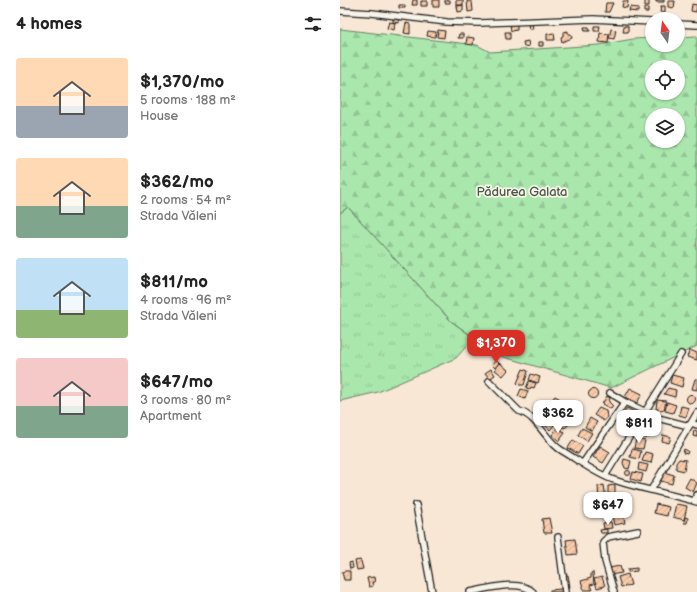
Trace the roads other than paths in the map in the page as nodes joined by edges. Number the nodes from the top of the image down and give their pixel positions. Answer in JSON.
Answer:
{"nodes":[{"id":1,"x":340,"y":11,"type":"edge"},
{"id":2,"x":645,"y":22,"type":"edge"},
{"id":3,"x":685,"y":24,"type":"edge"},
{"id":4,"x":697,"y":25,"type":"edge"},
{"id":5,"x":681,"y":354,"type":"dead end"},
{"id":6,"x":489,"y":381,"type":"dead end"},
{"id":7,"x":610,"y":393,"type":"dead end"},
{"id":8,"x":625,"y":402,"type":"junction"},
{"id":9,"x":645,"y":413,"type":"junction"},
{"id":10,"x":697,"y":413,"type":"edge"},
{"id":11,"x":692,"y":425,"type":"edge"},
{"id":12,"x":583,"y":463,"type":"junction"},
{"id":13,"x":604,"y":476,"type":"junction"},
{"id":14,"x":651,"y":490,"type":"junction"},
{"id":15,"x":697,"y":495,"type":"edge"},
{"id":16,"x":695,"y":501,"type":"edge"},
{"id":17,"x":416,"y":505,"type":"dead end"},
{"id":18,"x":638,"y":531,"type":"dead end"},
{"id":19,"x":558,"y":538,"type":"dead end"},
{"id":20,"x":503,"y":589,"type":"edge"},
{"id":21,"x":432,"y":592,"type":"edge"},
{"id":22,"x":470,"y":592,"type":"edge"},
{"id":23,"x":533,"y":592,"type":"edge"},
{"id":24,"x":565,"y":592,"type":"edge"},
{"id":25,"x":614,"y":592,"type":"edge"}],
"edges":[{"from":1,"to":2,"type":"street"},
{"from":3,"to":4,"type":"street"},
{"from":5,"to":9,"type":"street"},
{"from":6,"to":12,"type":"street"},
{"from":7,"to":8,"type":"street"},
{"from":8,"to":9,"type":"street"},
{"from":8,"to":12,"type":"street"},
{"from":9,"to":11,"type":"street"},
{"from":9,"to":13,"type":"street"},
{"from":10,"to":11,"type":"street"},
{"from":11,"to":14,"type":"street"},
{"from":12,"to":13,"type":"street"},
{"from":13,"to":14,"type":"street"},
{"from":14,"to":16,"type":"street"},
{"from":15,"to":16,"type":"street"},
{"from":17,"to":21,"type":"street"},
{"from":18,"to":25,"type":"street"},
{"from":19,"to":24,"type":"street"},
{"from":20,"to":22,"type":"street"},
{"from":20,"to":23,"type":"street"}]}
